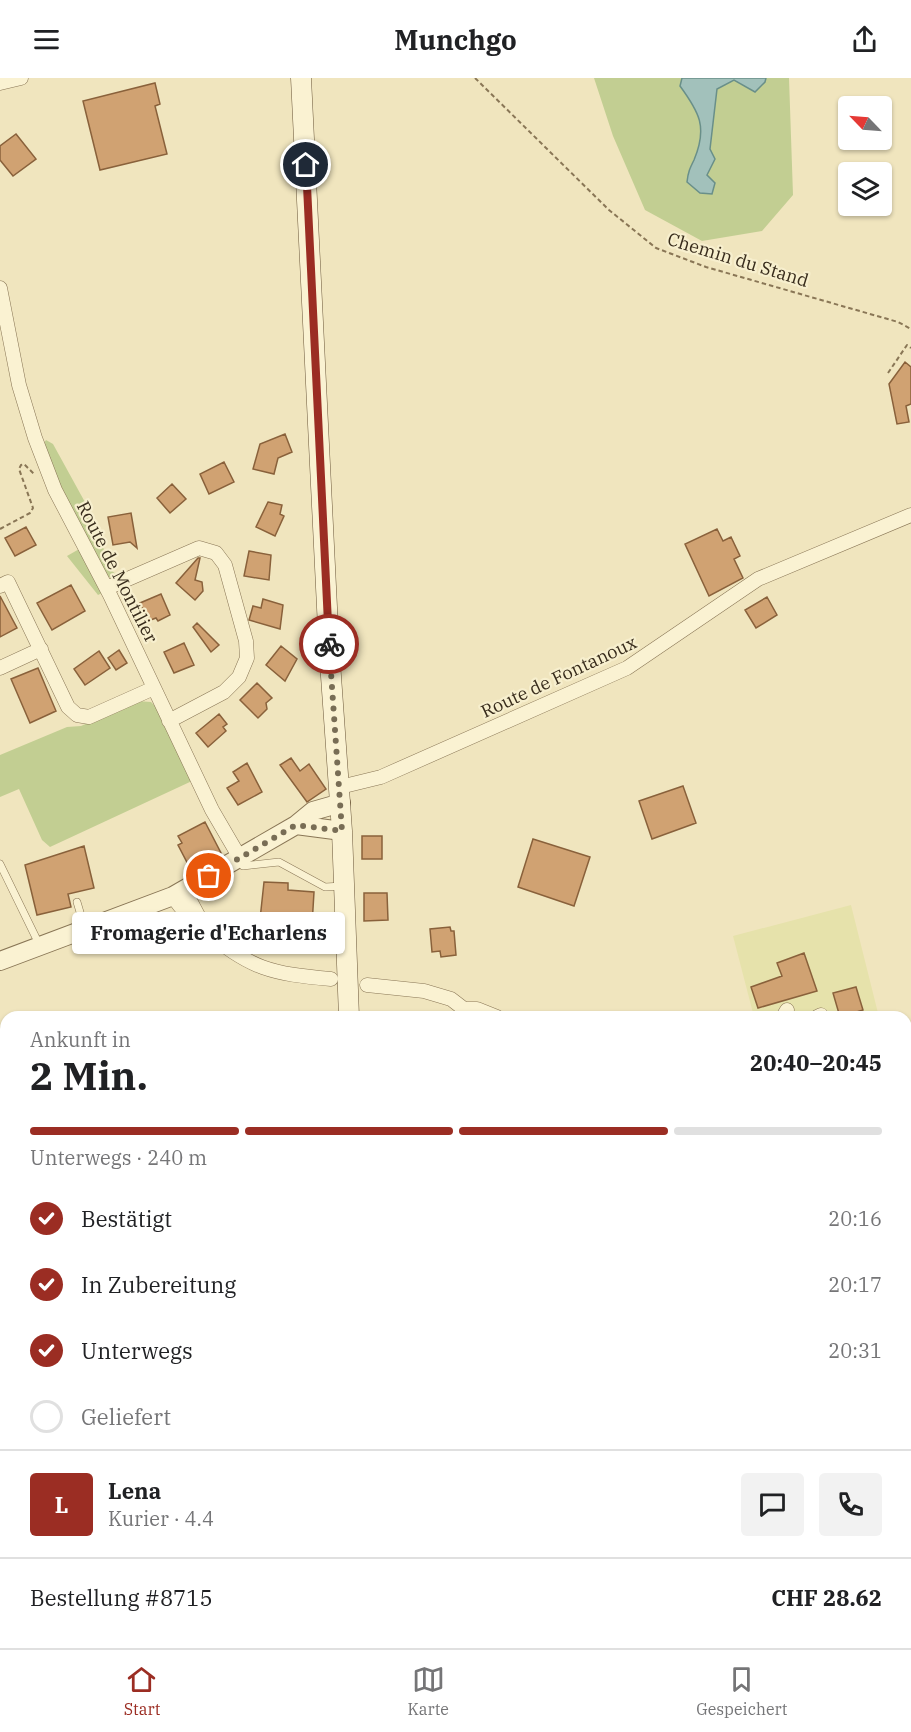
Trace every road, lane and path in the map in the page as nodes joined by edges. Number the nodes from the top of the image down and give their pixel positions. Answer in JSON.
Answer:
{"nodes":[{"id":1,"x":21,"y":78,"type":"edge"},
{"id":2,"x":301,"y":78,"type":"edge"},
{"id":3,"x":475,"y":78,"type":"edge"},
{"id":4,"x":2,"y":86,"type":"edge"},
{"id":5,"x":0,"y":288,"type":"edge"},
{"id":6,"x":911,"y":329,"type":"edge"},
{"id":7,"x":911,"y":348,"type":"edge"},
{"id":8,"x":888,"y":373,"type":"dead end"},
{"id":9,"x":53,"y":486,"type":"junction"},
{"id":10,"x":911,"y":515,"type":"edge"},
{"id":11,"x":0,"y":529,"type":"edge"},
{"id":12,"x":4,"y":584,"type":"edge"},
{"id":13,"x":107,"y":588,"type":"junction"},
{"id":14,"x":41,"y":650,"type":"junction"},
{"id":15,"x":0,"y":668,"type":"edge"},
{"id":16,"x":154,"y":688,"type":"junction"},
{"id":17,"x":169,"y":721,"type":"junction"},
{"id":18,"x":340,"y":795,"type":"junction"},
{"id":19,"x":296,"y":825,"type":"junction"},
{"id":20,"x":342,"y":831,"type":"junction"},
{"id":21,"x":240,"y":858,"type":"junction"},
{"id":22,"x":0,"y":864,"type":"edge"},
{"id":23,"x":344,"y":886,"type":"junction"},
{"id":24,"x":179,"y":893,"type":"junction"},
{"id":25,"x":77,"y":902,"type":"dead end"},
{"id":26,"x":86,"y":931,"type":"junction"},
{"id":27,"x":40,"y":947,"type":"junction"},
{"id":28,"x":0,"y":961,"type":"edge"},
{"id":29,"x":331,"y":979,"type":"dead end"},
{"id":30,"x":367,"y":985,"type":"dead end"},
{"id":31,"x":349,"y":1011,"type":"edge"},
{"id":32,"x":460,"y":1011,"type":"edge"}],
"edges":[{"from":1,"to":4,"type":"street"},
{"from":2,"to":18,"type":"main road"},
{"from":3,"to":6,"type":"path","name":"Chemin du Stand"},
{"from":5,"to":9,"type":"street","name":"Route de Montilier"},
{"from":7,"to":8,"type":"path"},
{"from":9,"to":11,"type":"path"},
{"from":9,"to":13,"type":"street","name":"Route de Montilier"},
{"from":10,"to":18,"type":"street","name":"Route de Fontanoux"},
{"from":12,"to":14,"type":"street"},
{"from":13,"to":16,"type":"street","name":"Route de Montilier"},
{"from":13,"to":17,"type":"street"},
{"from":14,"to":15,"type":"street"},
{"from":14,"to":16,"type":"street"},
{"from":16,"to":17,"type":"street","name":"Route de Montilier"},
{"from":17,"to":21,"type":"street","name":"Route de Montilier"},
{"from":18,"to":19,"type":"street"},
{"from":18,"to":20,"type":"main road"},
{"from":19,"to":20,"type":"street"},
{"from":19,"to":21,"type":"street"},
{"from":20,"to":23,"type":"main road"},
{"from":21,"to":23,"type":"lane"},
{"from":21,"to":24,"type":"street"},
{"from":22,"to":27,"type":"lane"},
{"from":23,"to":31,"type":"main road"},
{"from":24,"to":26,"type":"street"},
{"from":24,"to":29,"type":"street"},
{"from":25,"to":26,"type":"lane"},
{"from":26,"to":27,"type":"street"},
{"from":27,"to":28,"type":"street"},
{"from":30,"to":32,"type":"street"}]}
